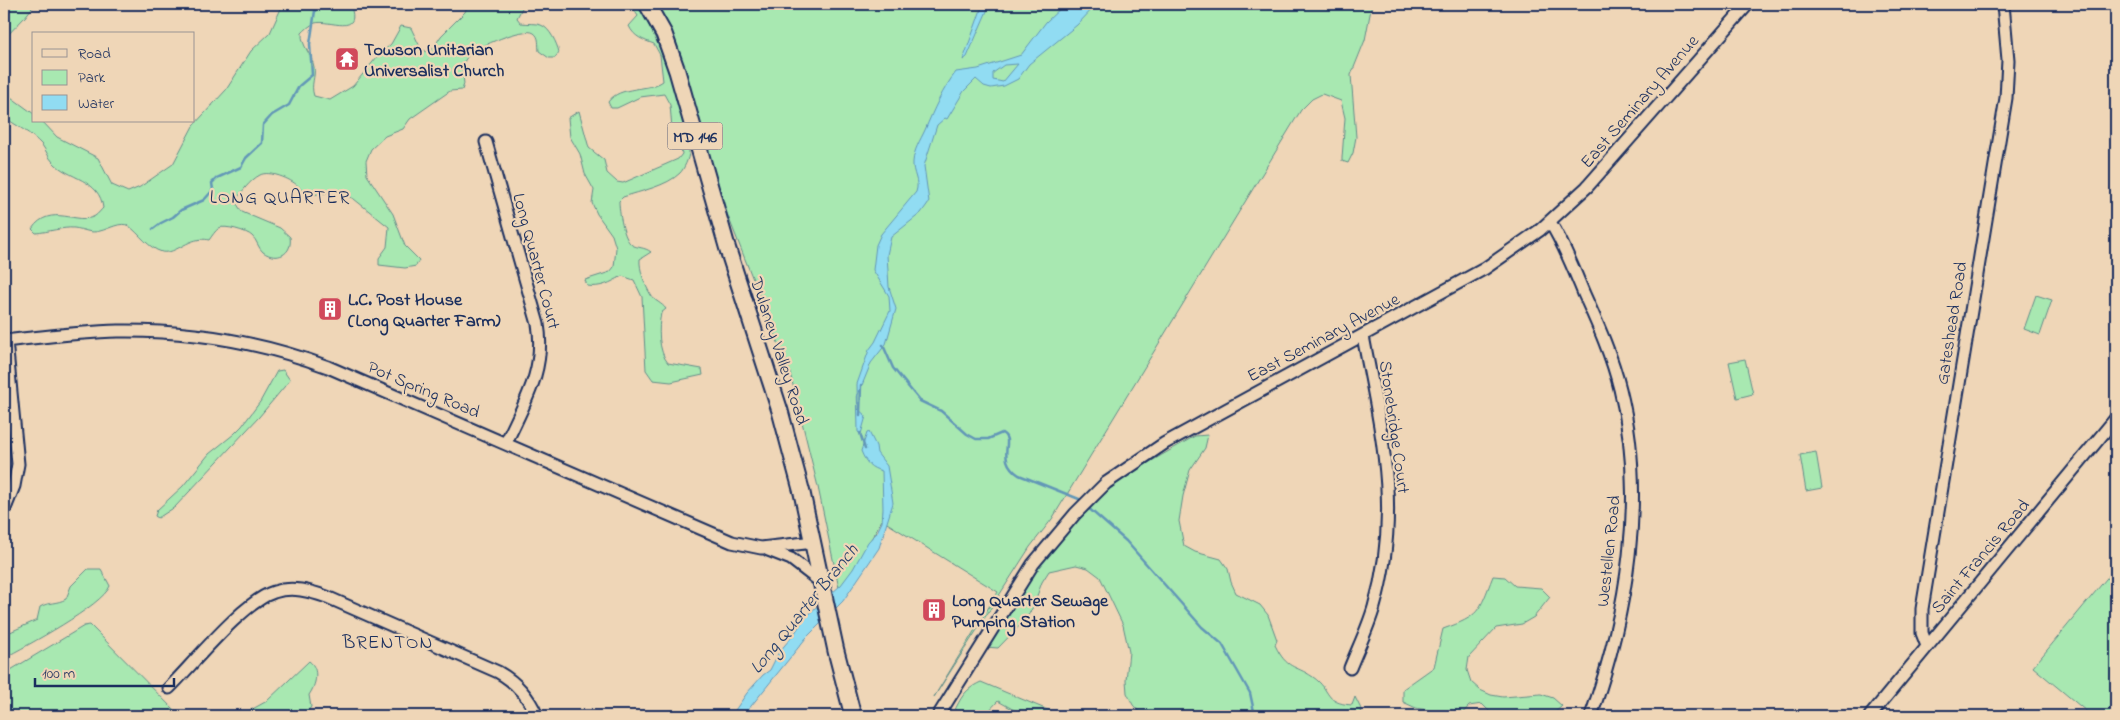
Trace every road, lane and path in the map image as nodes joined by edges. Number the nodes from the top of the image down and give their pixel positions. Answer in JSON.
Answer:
{"nodes":[{"id":1,"x":647,"y":4,"type":"edge"},
{"id":2,"x":1748,"y":4,"type":"edge"},
{"id":3,"x":2003,"y":4,"type":"edge"},
{"id":4,"x":486,"y":142,"type":"dead end"},
{"id":5,"x":1550,"y":222,"type":"junction"},
{"id":6,"x":1363,"y":336,"type":"junction"},
{"id":7,"x":5,"y":341,"type":"edge"},
{"id":8,"x":2116,"y":418,"type":"edge"},
{"id":9,"x":506,"y":443,"type":"junction"},
{"id":10,"x":4,"y":511,"type":"edge"},
{"id":11,"x":814,"y":542,"type":"junction"},
{"id":12,"x":761,"y":548,"type":"junction"},
{"id":13,"x":822,"y":583,"type":"junction"},
{"id":14,"x":1927,"y":646,"type":"junction"},
{"id":15,"x":1350,"y":668,"type":"dead end"},
{"id":16,"x":169,"y":688,"type":"dead end"},
{"id":17,"x":538,"y":716,"type":"edge"},
{"id":18,"x":853,"y":716,"type":"edge"},
{"id":19,"x":938,"y":716,"type":"edge"},
{"id":20,"x":1591,"y":716,"type":"edge"},
{"id":21,"x":1870,"y":716,"type":"edge"}],
"edges":[{"from":1,"to":11,"type":"main road","name":"Dulaney Valley Road","number":"MD 146"},
{"from":2,"to":5,"type":"street","name":"East Seminary Avenue"},
{"from":3,"to":14,"type":"street","name":"Gateshead Road"},
{"from":4,"to":9,"type":"street","name":"Long Quarter Court"},
{"from":5,"to":6,"type":"street","name":"East Seminary Avenue"},
{"from":5,"to":20,"type":"street","name":"Westellen Road"},
{"from":6,"to":15,"type":"street","name":"Stonebridge Court"},
{"from":6,"to":19,"type":"street","name":"East Seminary Avenue"},
{"from":7,"to":9,"type":"street","name":"Pot Spring Road"},
{"from":7,"to":10,"type":"street"},
{"from":8,"to":14,"type":"street","name":"Saint Francis Road"},
{"from":9,"to":12,"type":"street","name":"Pot Spring Road"},
{"from":11,"to":12,"type":"street","name":"Pot Spring Road"},
{"from":11,"to":13,"type":"main road","name":"Dulaney Valley Road","number":"MD 146"},
{"from":12,"to":13,"type":"street"},
{"from":13,"to":18,"type":"main road","name":"Dulaney Valley Road","number":"MD 146"},
{"from":14,"to":21,"type":"street","name":"Saint Francis Road"},
{"from":16,"to":17,"type":"street"}]}
